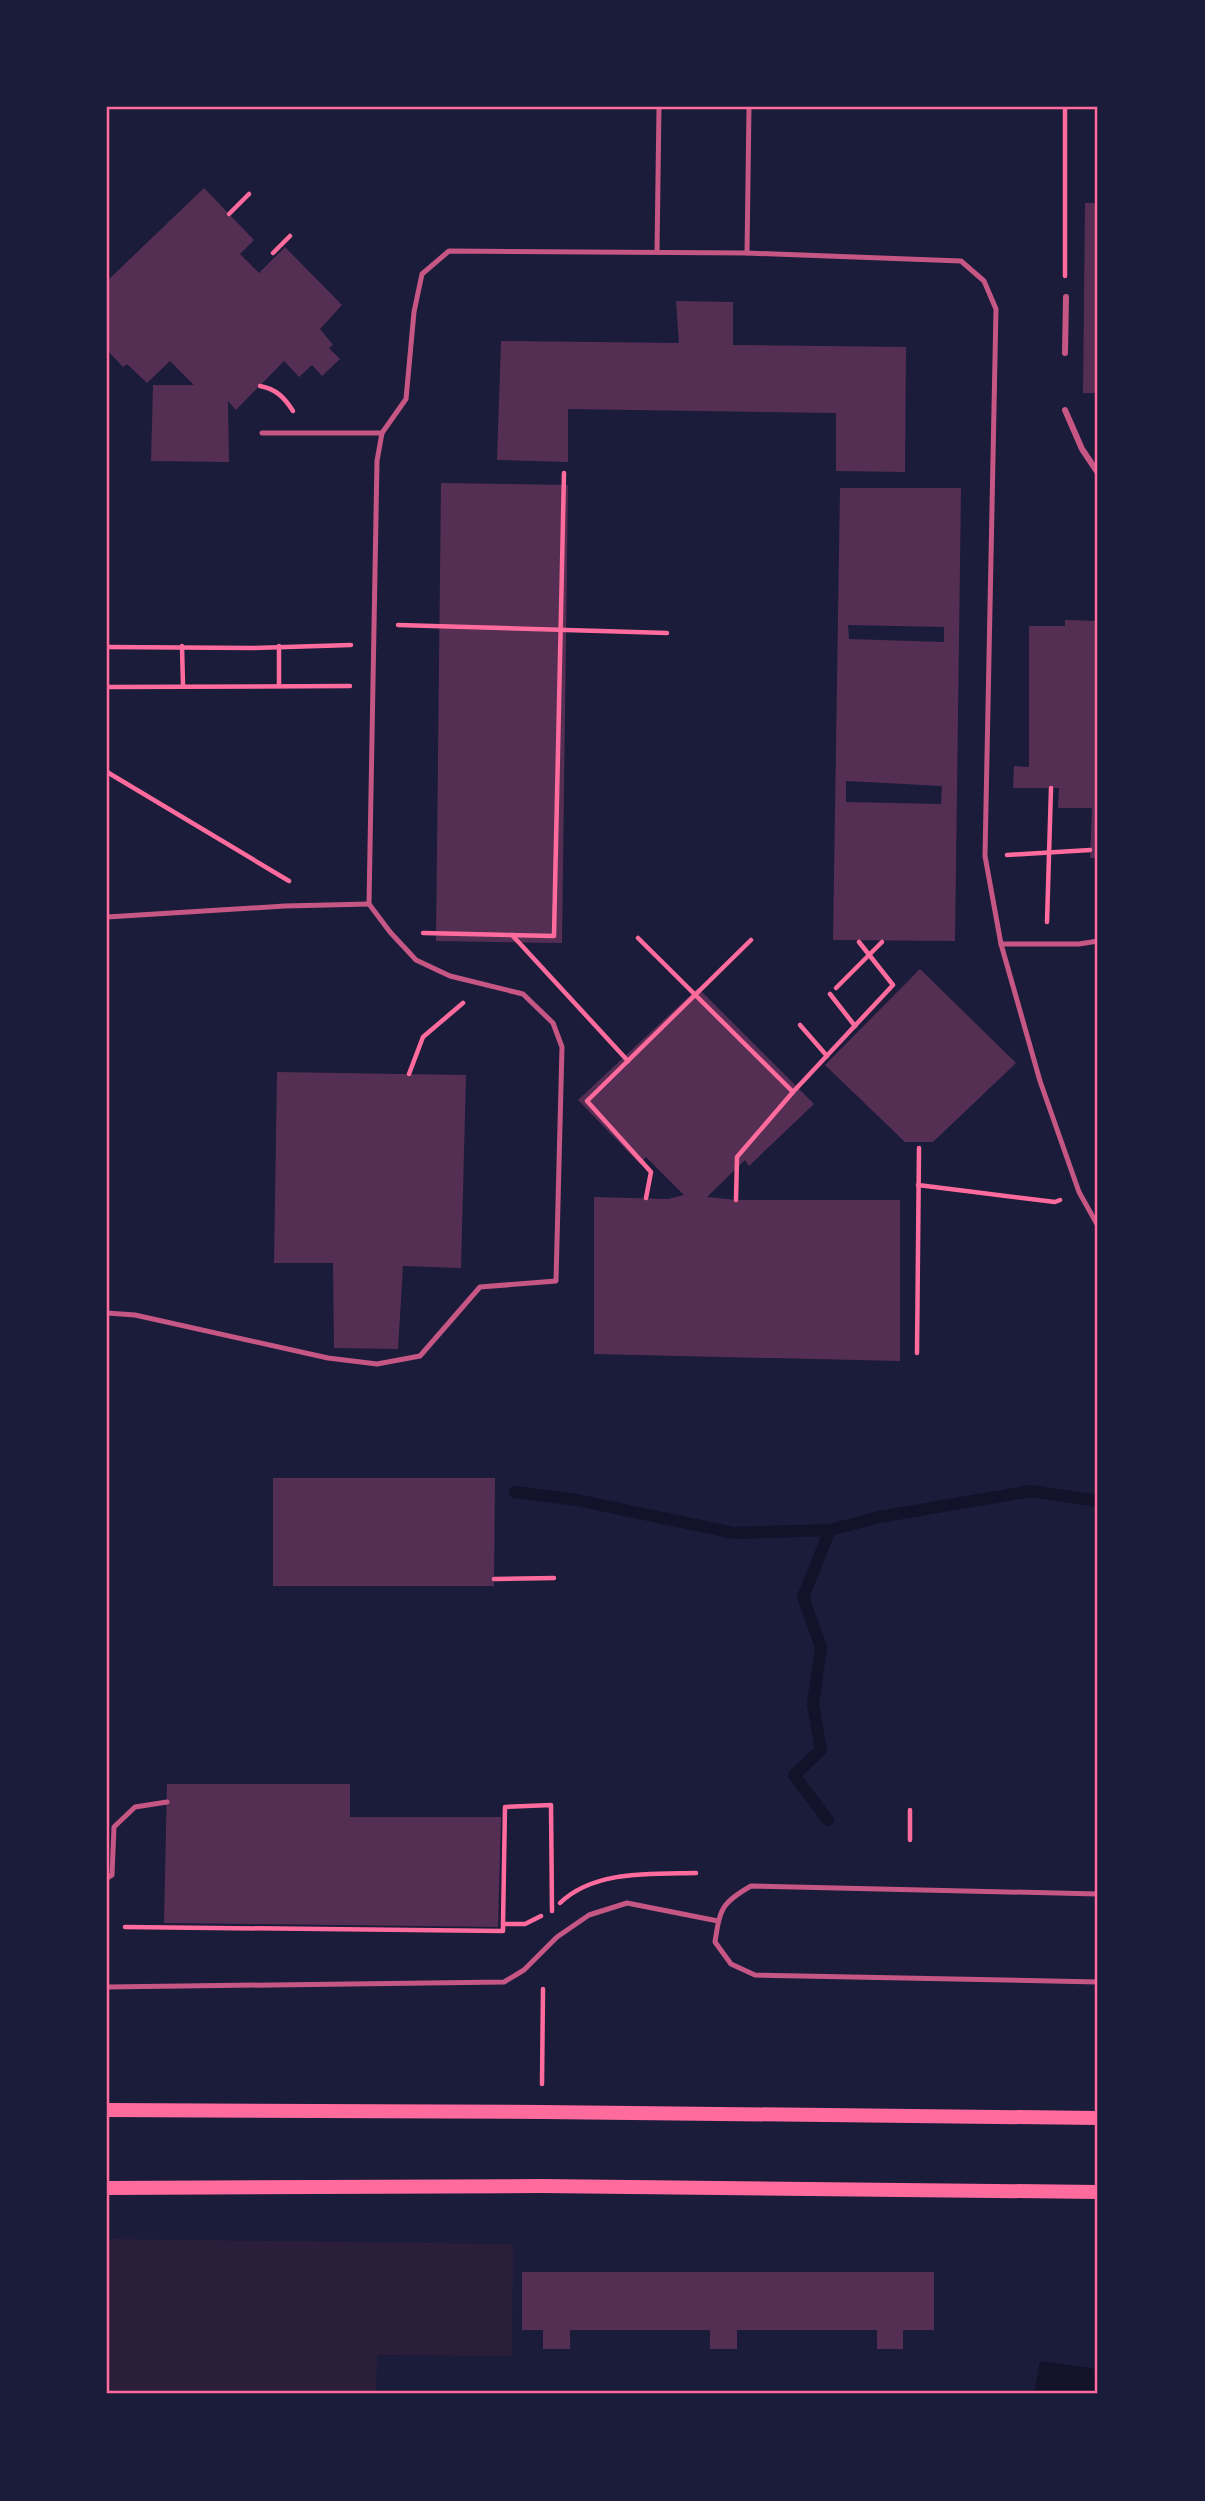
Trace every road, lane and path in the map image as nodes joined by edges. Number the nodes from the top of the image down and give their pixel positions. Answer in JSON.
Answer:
{"nodes":[{"id":1,"x":659,"y":107,"type":"edge"},
{"id":2,"x":749,"y":107,"type":"edge"},
{"id":3,"x":1065,"y":107,"type":"edge"},
{"id":4,"x":249,"y":194,"type":"dead end"},
{"id":5,"x":229,"y":214,"type":"dead end"},
{"id":6,"x":290,"y":236,"type":"dead end"},
{"id":7,"x":657,"y":252,"type":"junction"},
{"id":8,"x":272,"y":253,"type":"dead end"},
{"id":9,"x":747,"y":253,"type":"junction"},
{"id":10,"x":1066,"y":297,"type":"joint"},
{"id":11,"x":1065,"y":353,"type":"dead end"},
{"id":12,"x":260,"y":386,"type":"dead end"},
{"id":13,"x":1065,"y":410,"type":"dead end"},
{"id":14,"x":293,"y":411,"type":"dead end"},
{"id":15,"x":262,"y":433,"type":"dead end"},
{"id":16,"x":382,"y":433,"type":"junction"},
{"id":17,"x":1098,"y":472,"type":"edge"},
{"id":18,"x":564,"y":473,"type":"dead end"},
{"id":19,"x":397,"y":625,"type":"dead end"},
{"id":20,"x":560,"y":629,"type":"junction"},
{"id":21,"x":667,"y":633,"type":"dead end"},
{"id":22,"x":355,"y":645,"type":"dead end"},
{"id":23,"x":182,"y":646,"type":"junction"},
{"id":24,"x":279,"y":646,"type":"junction"},
{"id":25,"x":107,"y":647,"type":"edge"},
{"id":26,"x":183,"y":686,"type":"junction"},
{"id":27,"x":279,"y":686,"type":"junction"},
{"id":28,"x":354,"y":686,"type":"dead end"},
{"id":29,"x":107,"y":687,"type":"edge"},
{"id":30,"x":107,"y":772,"type":"edge"},
{"id":31,"x":1051,"y":788,"type":"dead end"},
{"id":32,"x":1090,"y":850,"type":"dead end"},
{"id":33,"x":1051,"y":853,"type":"junction"},
{"id":34,"x":985,"y":856,"type":"junction"},
{"id":35,"x":294,"y":883,"type":"dead end"},
{"id":36,"x":369,"y":904,"type":"junction"},
{"id":37,"x":107,"y":917,"type":"edge"},
{"id":38,"x":422,"y":933,"type":"dead end"},
{"id":39,"x":511,"y":935,"type":"junction"},
{"id":40,"x":638,"y":938,"type":"dead end"},
{"id":41,"x":751,"y":940,"type":"dead end"},
{"id":42,"x":1098,"y":941,"type":"edge"},
{"id":43,"x":859,"y":942,"type":"dead end"},
{"id":44,"x":882,"y":942,"type":"dead end"},
{"id":45,"x":1001,"y":944,"type":"junction"},
{"id":46,"x":1045,"y":944,"type":"junction"},
{"id":47,"x":869,"y":955,"type":"junction"},
{"id":48,"x":836,"y":988,"type":"dead end"},
{"id":49,"x":830,"y":994,"type":"dead end"},
{"id":50,"x":694,"y":995,"type":"junction"},
{"id":51,"x":464,"y":1003,"type":"dead end"},
{"id":52,"x":800,"y":1025,"type":"dead end"},
{"id":53,"x":855,"y":1026,"type":"junction"},
{"id":54,"x":827,"y":1056,"type":"junction"},
{"id":55,"x":628,"y":1061,"type":"junction"},
{"id":56,"x":409,"y":1074,"type":"dead end"},
{"id":57,"x":793,"y":1092,"type":"junction"},
{"id":58,"x":919,"y":1148,"type":"dead end"},
{"id":59,"x":918,"y":1185,"type":"junction"},
{"id":60,"x":1079,"y":1192,"type":"junction"},
{"id":61,"x":646,"y":1198,"type":"dead end"},
{"id":62,"x":736,"y":1200,"type":"dead end"},
{"id":63,"x":1098,"y":1226,"type":"edge"},
{"id":64,"x":107,"y":1313,"type":"edge"},
{"id":65,"x":917,"y":1353,"type":"dead end"},
{"id":66,"x":554,"y":1578,"type":"dead end"},
{"id":67,"x":495,"y":1579,"type":"dead end"},
{"id":68,"x":167,"y":1801,"type":"dead end"},
{"id":69,"x":910,"y":1810,"type":"dead end"},
{"id":70,"x":910,"y":1840,"type":"dead end"},
{"id":71,"x":696,"y":1873,"type":"dead end"},
{"id":72,"x":107,"y":1878,"type":"edge"},
{"id":73,"x":1098,"y":1894,"type":"edge"},
{"id":74,"x":552,"y":1911,"type":"junction"},
{"id":75,"x":719,"y":1922,"type":"junction"},
{"id":76,"x":503,"y":1924,"type":"junction"},
{"id":77,"x":125,"y":1927,"type":"dead end"},
{"id":78,"x":1098,"y":1982,"type":"edge"},
{"id":79,"x":107,"y":1987,"type":"edge"},
{"id":80,"x":543,"y":1989,"type":"dead end"},
{"id":81,"x":542,"y":2088,"type":"dead end"},
{"id":82,"x":107,"y":2110,"type":"edge"},
{"id":83,"x":1098,"y":2118,"type":"edge"},
{"id":84,"x":107,"y":2188,"type":"edge"},
{"id":85,"x":1098,"y":2192,"type":"edge"}],
"edges":[{"from":1,"to":7,"type":"lane"},
{"from":2,"to":9,"type":"lane"},
{"from":3,"to":10,"type":"path"},
{"from":4,"to":5,"type":"path"},
{"from":6,"to":8,"type":"path"},
{"from":7,"to":9,"type":"lane"},
{"from":7,"to":16,"type":"lane"},
{"from":9,"to":34,"type":"lane"},
{"from":10,"to":11,"type":"street"},
{"from":12,"to":14,"type":"path"},
{"from":13,"to":17,"type":"street"},
{"from":15,"to":16,"type":"lane"},
{"from":16,"to":36,"type":"lane"},
{"from":18,"to":20,"type":"path"},
{"from":19,"to":20,"type":"path"},
{"from":20,"to":21,"type":"path"},
{"from":20,"to":39,"type":"path"},
{"from":22,"to":24,"type":"path"},
{"from":23,"to":24,"type":"path"},
{"from":23,"to":25,"type":"path"},
{"from":23,"to":26,"type":"path"},
{"from":24,"to":27,"type":"path"},
{"from":26,"to":27,"type":"path"},
{"from":26,"to":29,"type":"path"},
{"from":27,"to":28,"type":"path"},
{"from":30,"to":35,"type":"path"},
{"from":31,"to":33,"type":"path"},
{"from":32,"to":33,"type":"path"},
{"from":33,"to":34,"type":"path"},
{"from":33,"to":46,"type":"path"},
{"from":34,"to":45,"type":"lane"},
{"from":36,"to":37,"type":"lane"},
{"from":36,"to":64,"type":"lane"},
{"from":38,"to":39,"type":"path"},
{"from":39,"to":55,"type":"path"},
{"from":40,"to":50,"type":"path"},
{"from":41,"to":50,"type":"path"},
{"from":42,"to":46,"type":"lane"},
{"from":43,"to":47,"type":"path"},
{"from":44,"to":47,"type":"path"},
{"from":45,"to":46,"type":"lane"},
{"from":45,"to":60,"type":"lane"},
{"from":47,"to":48,"type":"path"},
{"from":47,"to":53,"type":"path"},
{"from":49,"to":53,"type":"path"},
{"from":50,"to":55,"type":"path"},
{"from":50,"to":57,"type":"path"},
{"from":51,"to":56,"type":"path"},
{"from":52,"to":54,"type":"path"},
{"from":53,"to":54,"type":"path"},
{"from":54,"to":57,"type":"path"},
{"from":55,"to":61,"type":"path"},
{"from":57,"to":62,"type":"path"},
{"from":58,"to":59,"type":"path"},
{"from":59,"to":60,"type":"path"},
{"from":59,"to":65,"type":"path"},
{"from":60,"to":63,"type":"lane"},
{"from":66,"to":67,"type":"path"},
{"from":68,"to":72,"type":"lane"},
{"from":69,"to":70,"type":"path"},
{"from":71,"to":74,"type":"path"},
{"from":73,"to":75,"type":"lane"},
{"from":74,"to":76,"type":"path"},
{"from":74,"to":76,"type":"path"},
{"from":75,"to":78,"type":"lane"},
{"from":75,"to":79,"type":"lane"},
{"from":76,"to":77,"type":"path"},
{"from":80,"to":81,"type":"path"},
{"from":82,"to":83,"type":"main road"},
{"from":84,"to":85,"type":"main road"}]}
